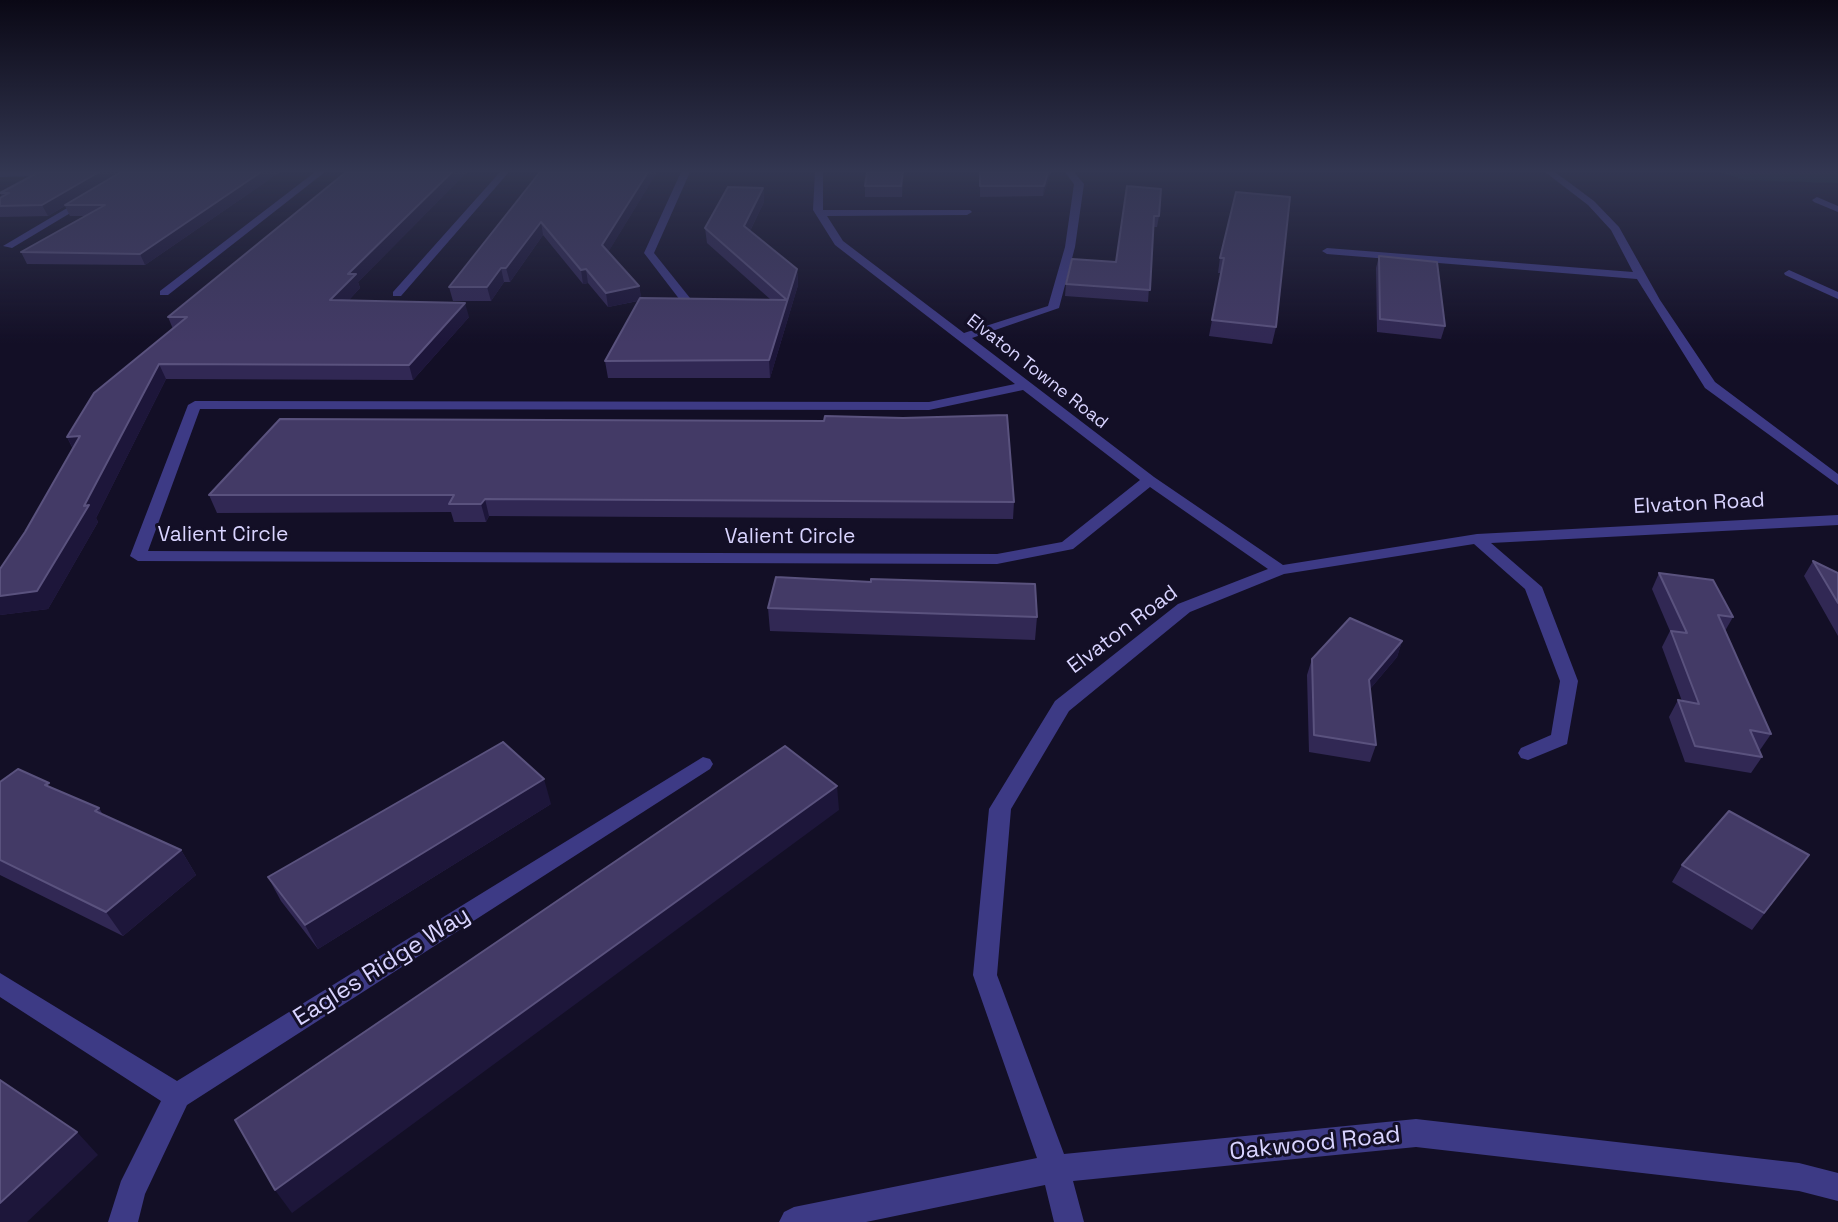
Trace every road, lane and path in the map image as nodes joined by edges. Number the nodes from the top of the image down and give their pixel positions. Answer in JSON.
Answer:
{"nodes":[{"id":1,"x":37,"y":229,"type":"edge"},
{"id":2,"x":247,"y":229,"type":"edge"},
{"id":3,"x":455,"y":229,"type":"edge"},
{"id":4,"x":660,"y":229,"type":"edge"},
{"id":5,"x":830,"y":229,"type":"edge"},
{"id":6,"x":1073,"y":229,"type":"edge"},
{"id":7,"x":1615,"y":229,"type":"edge"},
{"id":8,"x":8,"y":246,"type":"dead end"},
{"id":9,"x":1327,"y":251,"type":"dead end"},
{"id":10,"x":1789,"y":273,"type":"dead end"},
{"id":11,"x":1641,"y":276,"type":"junction"},
{"id":12,"x":164,"y":293,"type":"dead end"},
{"id":13,"x":397,"y":294,"type":"dead end"},
{"id":14,"x":1838,"y":296,"type":"edge"},
{"id":15,"x":684,"y":298,"type":"edge"},
{"id":16,"x":964,"y":337,"type":"junction"},
{"id":17,"x":1024,"y":386,"type":"junction"},
{"id":18,"x":1149,"y":480,"type":"junction"},
{"id":19,"x":1838,"y":481,"type":"edge"},
{"id":20,"x":1838,"y":520,"type":"edge"},
{"id":21,"x":1477,"y":539,"type":"junction"},
{"id":22,"x":1280,"y":570,"type":"junction"},
{"id":23,"x":1528,"y":753,"type":"dead end"},
{"id":24,"x":703,"y":764,"type":"dead end"},
{"id":25,"x":0,"y":984,"type":"edge"},
{"id":26,"x":177,"y":1096,"type":"junction"},
{"id":27,"x":1055,"y":1169,"type":"junction"},
{"id":28,"x":1838,"y":1187,"type":"edge"},
{"id":29,"x":123,"y":1222,"type":"edge"},
{"id":30,"x":794,"y":1222,"type":"edge"},
{"id":31,"x":1069,"y":1222,"type":"edge"}],
"edges":[{"from":1,"to":8,"type":"street"},
{"from":2,"to":12,"type":"street"},
{"from":3,"to":13,"type":"street"},
{"from":4,"to":15,"type":"street"},
{"from":5,"to":16,"type":"street","name":"Elvaton Towne Road"},
{"from":6,"to":16,"type":"street"},
{"from":7,"to":11,"type":"street"},
{"from":9,"to":11,"type":"street"},
{"from":10,"to":14,"type":"street"},
{"from":11,"to":19,"type":"street"},
{"from":16,"to":17,"type":"street","name":"Elvaton Towne Road"},
{"from":17,"to":18,"type":"street","name":"Elvaton Towne Road"},
{"from":17,"to":18,"type":"street","name":"Valient Circle"},
{"from":18,"to":22,"type":"street","name":"Elvaton Towne Road"},
{"from":20,"to":21,"type":"street","name":"Elvaton Road"},
{"from":21,"to":22,"type":"street","name":"Elvaton Road"},
{"from":21,"to":23,"type":"street"},
{"from":22,"to":27,"type":"street","name":"Elvaton Road"},
{"from":24,"to":26,"type":"street","name":"Eagles Ridge Way"},
{"from":25,"to":26,"type":"street"},
{"from":26,"to":29,"type":"street"},
{"from":27,"to":28,"type":"street","name":"Oakwood Road"},
{"from":27,"to":30,"type":"street","name":"Oakwood Road"},
{"from":27,"to":31,"type":"street","name":"Elvaton Road"}]}
